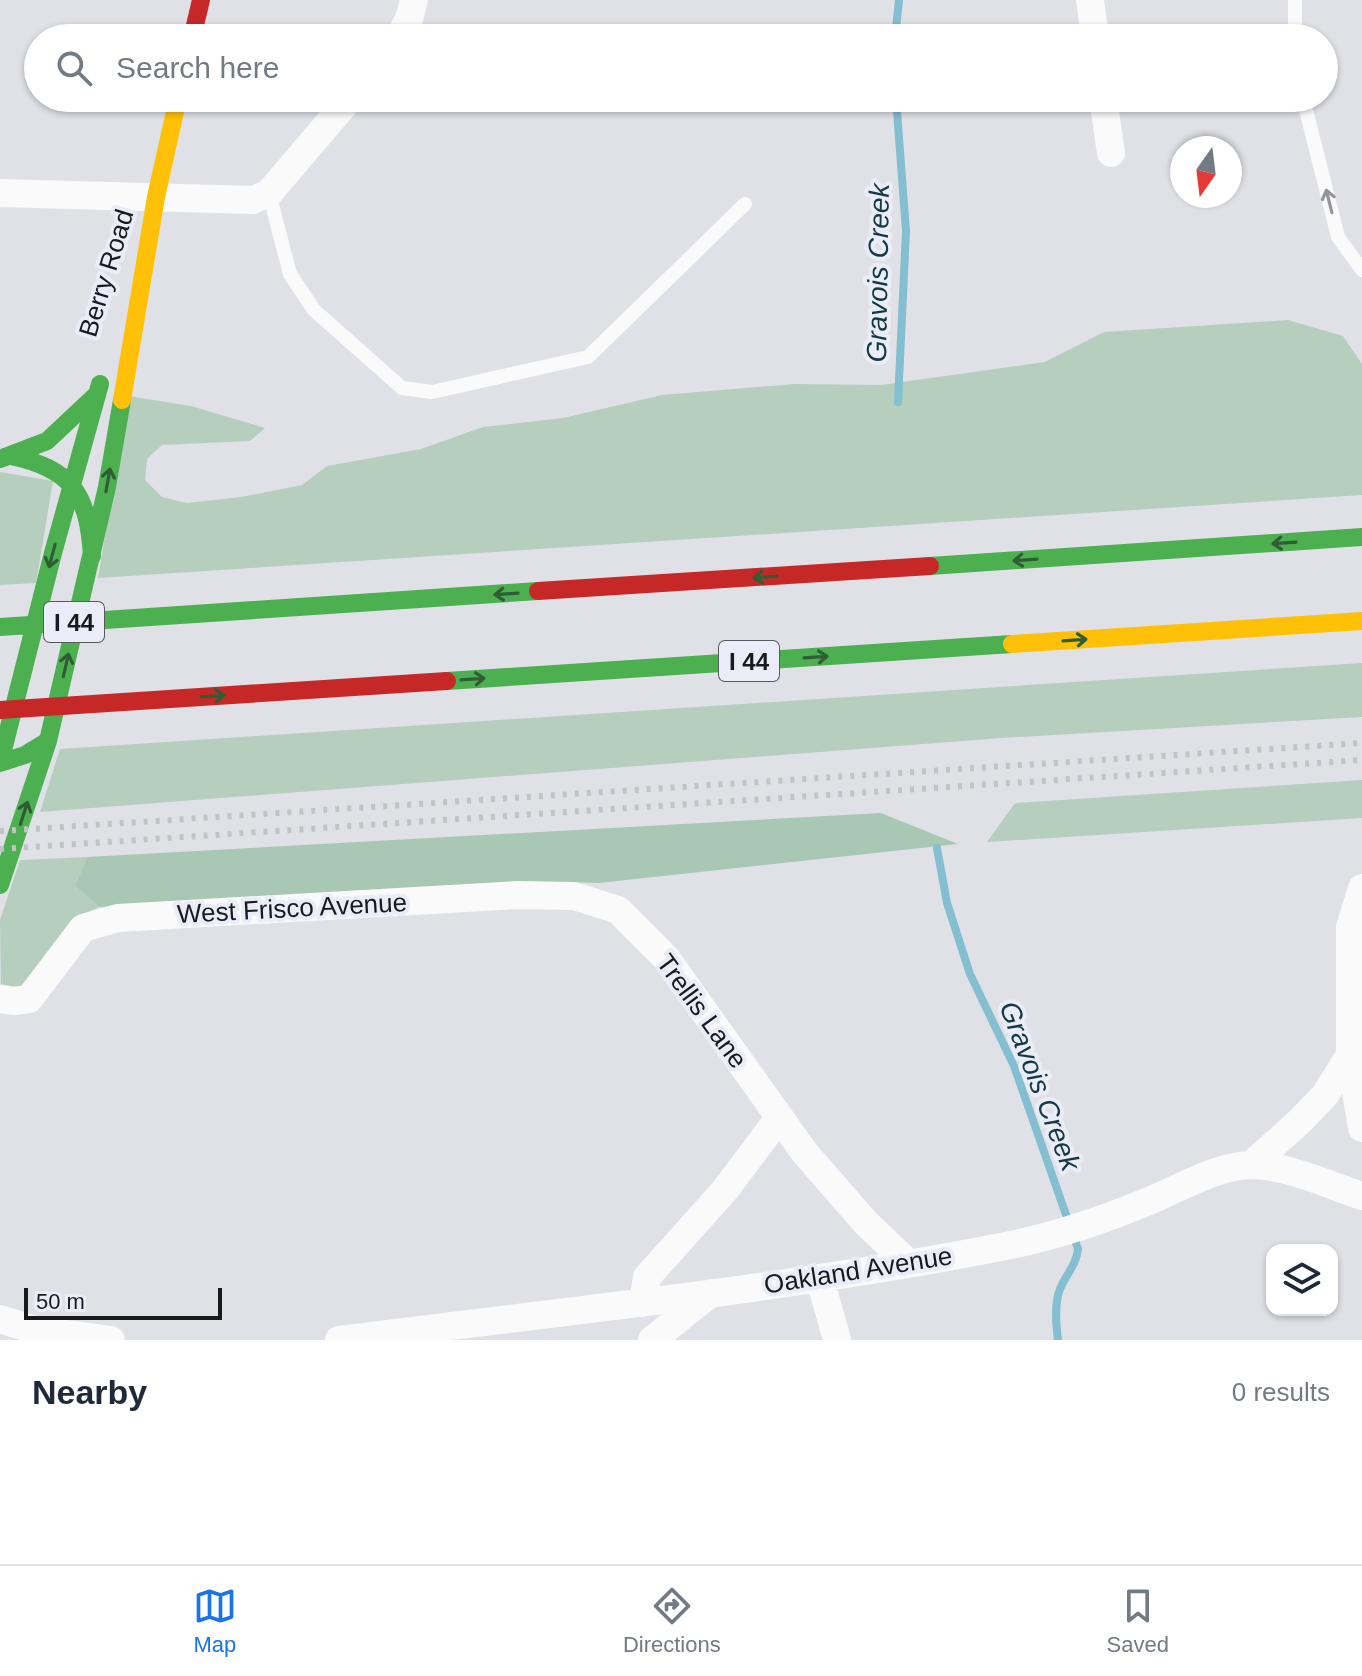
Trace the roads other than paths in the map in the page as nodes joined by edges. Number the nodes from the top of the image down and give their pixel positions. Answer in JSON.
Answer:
{"nodes":[{"id":1,"x":201,"y":0,"type":"edge"},
{"id":2,"x":414,"y":0,"type":"edge"},
{"id":3,"x":1090,"y":0,"type":"edge"},
{"id":4,"x":1295,"y":0,"type":"edge"},
{"id":5,"x":195,"y":24,"type":"edge"},
{"id":6,"x":406,"y":24,"type":"edge"},
{"id":7,"x":1093,"y":24,"type":"edge"},
{"id":8,"x":1295,"y":24,"type":"edge"},
{"id":9,"x":175,"y":112,"type":"edge"},
{"id":10,"x":338,"y":112,"type":"edge"},
{"id":11,"x":1105,"y":112,"type":"edge"},
{"id":12,"x":1307,"y":112,"type":"edge"},
{"id":13,"x":1111,"y":153,"type":"dead end"},
{"id":14,"x":0,"y":193,"type":"edge"},
{"id":15,"x":269,"y":193,"type":"junction"},
{"id":16,"x":156,"y":197,"type":"junction"},
{"id":17,"x":745,"y":204,"type":"dead end"},
{"id":18,"x":1362,"y":270,"type":"edge"},
{"id":19,"x":115,"y":334,"type":"dead end"},
{"id":20,"x":105,"y":365,"type":"dead end"},
{"id":21,"x":96,"y":395,"type":"junction"},
{"id":22,"x":6,"y":458,"type":"edge"},
{"id":23,"x":73,"y":481,"type":"junction"},
{"id":24,"x":1362,"y":537,"type":"edge"},
{"id":25,"x":92,"y":556,"type":"junction"},
{"id":26,"x":1362,"y":621,"type":"edge"},
{"id":27,"x":0,"y":627,"type":"edge"},
{"id":28,"x":0,"y":710,"type":"edge"},
{"id":29,"x":48,"y":741,"type":"junction"},
{"id":30,"x":0,"y":762,"type":"edge"},
{"id":31,"x":0,"y":885,"type":"edge"},
{"id":32,"x":1362,"y":888,"type":"edge"},
{"id":33,"x":618,"y":910,"type":"joint"},
{"id":34,"x":0,"y":999,"type":"edge"},
{"id":35,"x":1350,"y":1055,"type":"junction"},
{"id":36,"x":779,"y":1118,"type":"junction"},
{"id":37,"x":1362,"y":1128,"type":"edge"},
{"id":38,"x":1251,"y":1165,"type":"junction"},
{"id":39,"x":1362,"y":1196,"type":"edge"},
{"id":40,"x":908,"y":1263,"type":"junction"},
{"id":41,"x":820,"y":1279,"type":"junction"},
{"id":42,"x":711,"y":1293,"type":"junction"},
{"id":43,"x":643,"y":1303,"type":"junction"},
{"id":44,"x":0,"y":1319,"type":"edge"},
{"id":45,"x":111,"y":1340,"type":"edge"},
{"id":46,"x":339,"y":1340,"type":"edge"},
{"id":47,"x":652,"y":1340,"type":"edge"},
{"id":48,"x":837,"y":1340,"type":"edge"}],
"edges":[{"from":1,"to":5,"type":"main road"},
{"from":2,"to":6,"type":"street"},
{"from":3,"to":7,"type":"street"},
{"from":4,"to":8,"type":"lane"},
{"from":9,"to":16,"type":"main road"},
{"from":10,"to":15,"type":"street"},
{"from":11,"to":13,"type":"street"},
{"from":18,"to":12,"type":"lane","one_way":true},
{"from":14,"to":16,"type":"street"},
{"from":15,"to":16,"type":"street"},
{"from":15,"to":17,"type":"lane"},
{"from":16,"to":19,"type":"main road","name":"Berry Road"},
{"from":25,"to":16,"type":"main road","name":"Berry Road","one_way":true},
{"from":20,"to":21,"type":"main road","name":"Berry Road"},
{"from":21,"to":22,"type":"main road"},
{"from":21,"to":23,"type":"main road","name":"Berry Road"},
{"from":22,"to":23,"type":"main road"},
{"from":23,"to":25,"type":"main road"},
{"from":23,"to":30,"type":"main road","name":"Berry Road","one_way":true},
{"from":24,"to":27,"type":"main road","number":"I 44","one_way":true},
{"from":29,"to":25,"type":"main road","name":"Berry Road","one_way":true},
{"from":28,"to":26,"type":"main road","number":"I 44","one_way":true},
{"from":29,"to":30,"type":"main road"},
{"from":31,"to":29,"type":"main road","name":"Berry Road","one_way":true},
{"from":32,"to":35,"type":"street"},
{"from":33,"to":34,"type":"street","name":"West Frisco Avenue"},
{"from":33,"to":36,"type":"street","name":"Trellis Lane"},
{"from":35,"to":37,"type":"street"},
{"from":35,"to":38,"type":"street"},
{"from":36,"to":40,"type":"street","name":"Trellis Lane"},
{"from":36,"to":43,"type":"street"},
{"from":38,"to":39,"type":"street","name":"Oakland Avenue"},
{"from":38,"to":40,"type":"street","name":"Oakland Avenue"},
{"from":40,"to":41,"type":"street","name":"Oakland Avenue"},
{"from":41,"to":42,"type":"street","name":"Oakland Avenue"},
{"from":41,"to":48,"type":"street"},
{"from":42,"to":43,"type":"street","name":"Oakland Avenue"},
{"from":42,"to":47,"type":"street"},
{"from":43,"to":46,"type":"street","name":"Oakland Avenue"},
{"from":44,"to":45,"type":"street"}]}
